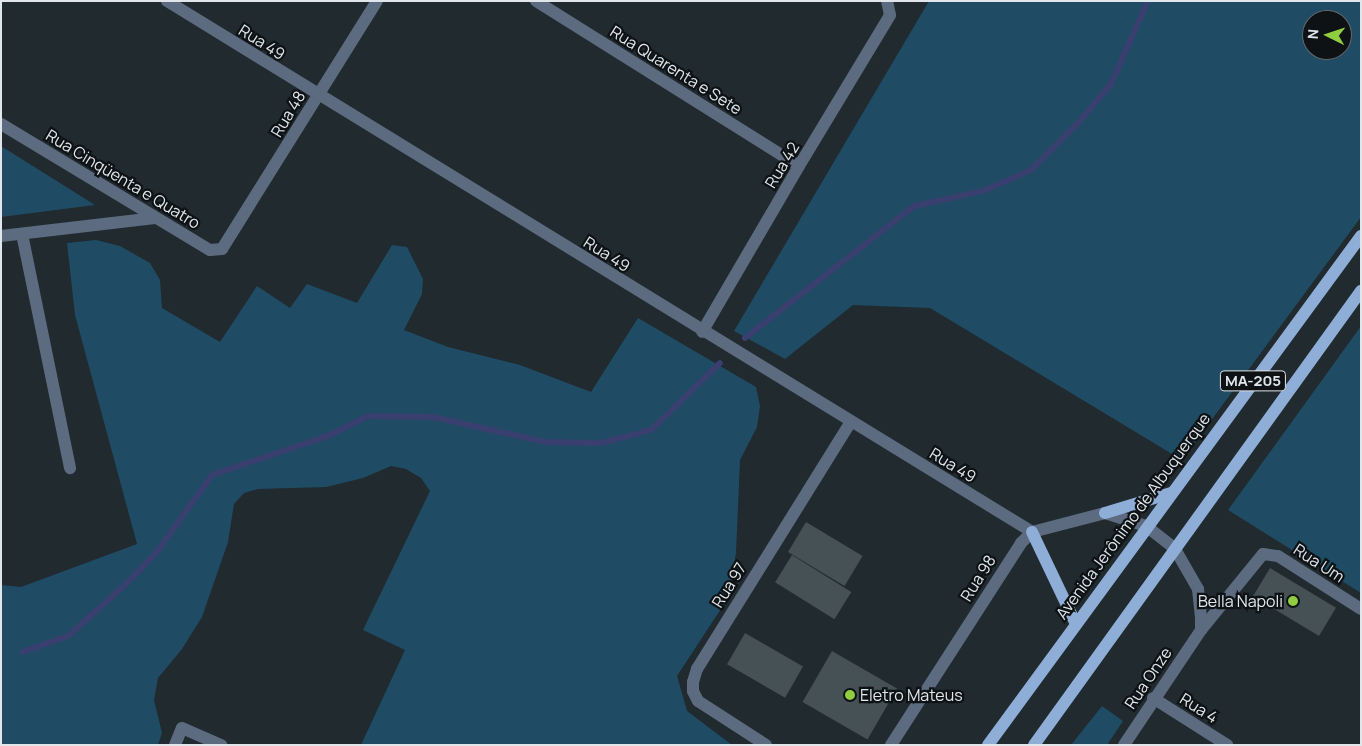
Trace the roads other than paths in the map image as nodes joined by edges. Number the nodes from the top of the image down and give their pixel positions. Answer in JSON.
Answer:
{"nodes":[{"id":1,"x":167,"y":1,"type":"edge"},
{"id":2,"x":377,"y":1,"type":"edge"},
{"id":3,"x":536,"y":1,"type":"edge"},
{"id":4,"x":887,"y":1,"type":"edge"},
{"id":5,"x":318,"y":96,"type":"junction"},
{"id":6,"x":1,"y":124,"type":"edge"},
{"id":7,"x":800,"y":166,"type":"junction"},
{"id":8,"x":154,"y":218,"type":"junction"},
{"id":9,"x":22,"y":234,"type":"junction"},
{"id":10,"x":1,"y":236,"type":"edge"},
{"id":11,"x":1361,"y":236,"type":"edge"},
{"id":12,"x":228,"y":244,"type":"joint"},
{"id":13,"x":1361,"y":291,"type":"edge"},
{"id":14,"x":702,"y":332,"type":"junction"},
{"id":15,"x":851,"y":422,"type":"junction"},
{"id":16,"x":70,"y":468,"type":"dead end"},
{"id":17,"x":1171,"y":493,"type":"junction"},
{"id":18,"x":1105,"y":513,"type":"junction"},
{"id":19,"x":1146,"y":526,"type":"junction"},
{"id":20,"x":1032,"y":532,"type":"junction"},
{"id":21,"x":1175,"y":549,"type":"junction"},
{"id":22,"x":1257,"y":557,"type":"joint"},
{"id":23,"x":1361,"y":609,"type":"edge"},
{"id":24,"x":1075,"y":622,"type":"junction"},
{"id":25,"x":1201,"y":630,"type":"junction"},
{"id":26,"x":1153,"y":698,"type":"junction"},
{"id":27,"x":175,"y":745,"type":"edge"},
{"id":28,"x":221,"y":745,"type":"edge"},
{"id":29,"x":766,"y":745,"type":"edge"},
{"id":30,"x":891,"y":745,"type":"edge"},
{"id":31,"x":988,"y":745,"type":"edge"},
{"id":32,"x":1034,"y":745,"type":"edge"},
{"id":33,"x":1124,"y":745,"type":"edge"},
{"id":34,"x":1227,"y":745,"type":"edge"}],
"edges":[{"from":1,"to":5,"type":"street","name":"Rua 49"},
{"from":2,"to":5,"type":"street","name":"Rua 48"},
{"from":3,"to":7,"type":"street","name":"Rua Quarenta e Sete"},
{"from":4,"to":7,"type":"street","name":"Rua 42"},
{"from":5,"to":12,"type":"street","name":"Rua 48"},
{"from":5,"to":14,"type":"street","name":"Rua 49"},
{"from":6,"to":8,"type":"street","name":"Rua Cinqüenta e Quatro"},
{"from":7,"to":14,"type":"street","name":"Rua 42"},
{"from":8,"to":9,"type":"street"},
{"from":8,"to":12,"type":"street","name":"Rua Cinqüenta e Quatro"},
{"from":9,"to":10,"type":"street"},
{"from":9,"to":16,"type":"street"},
{"from":11,"to":17,"type":"main road","name":"Avenida Jerônimo de Albuquerque","number":"MA-205"},
{"from":13,"to":21,"type":"main road","number":"MA-205"},
{"from":14,"to":15,"type":"street","name":"Rua 49"},
{"from":15,"to":20,"type":"street","name":"Rua 49"},
{"from":15,"to":29,"type":"street","name":"Rua 97"},
{"from":17,"to":18,"type":"main road"},
{"from":17,"to":19,"type":"main road","name":"Avenida Jerônimo de Albuquerque","number":"MA-205"},
{"from":18,"to":19,"type":"street"},
{"from":18,"to":20,"type":"street"},
{"from":19,"to":21,"type":"street"},
{"from":19,"to":24,"type":"main road","name":"Avenida Jerônimo de Albuquerque","number":"MA-205"},
{"from":20,"to":24,"type":"main road"},
{"from":20,"to":30,"type":"street","name":"Rua 98"},
{"from":21,"to":25,"type":"street"},
{"from":21,"to":32,"type":"main road","number":"MA-205"},
{"from":22,"to":23,"type":"street","name":"Rua Um"},
{"from":22,"to":25,"type":"street","name":"Rua Onze"},
{"from":24,"to":31,"type":"main road","name":"Avenida Jerônimo de Albuquerque","number":"MA-205"},
{"from":25,"to":26,"type":"street","name":"Rua Onze"},
{"from":26,"to":33,"type":"street","name":"Rua Onze"},
{"from":26,"to":34,"type":"street","name":"Rua 4"},
{"from":27,"to":28,"type":"street"}]}
